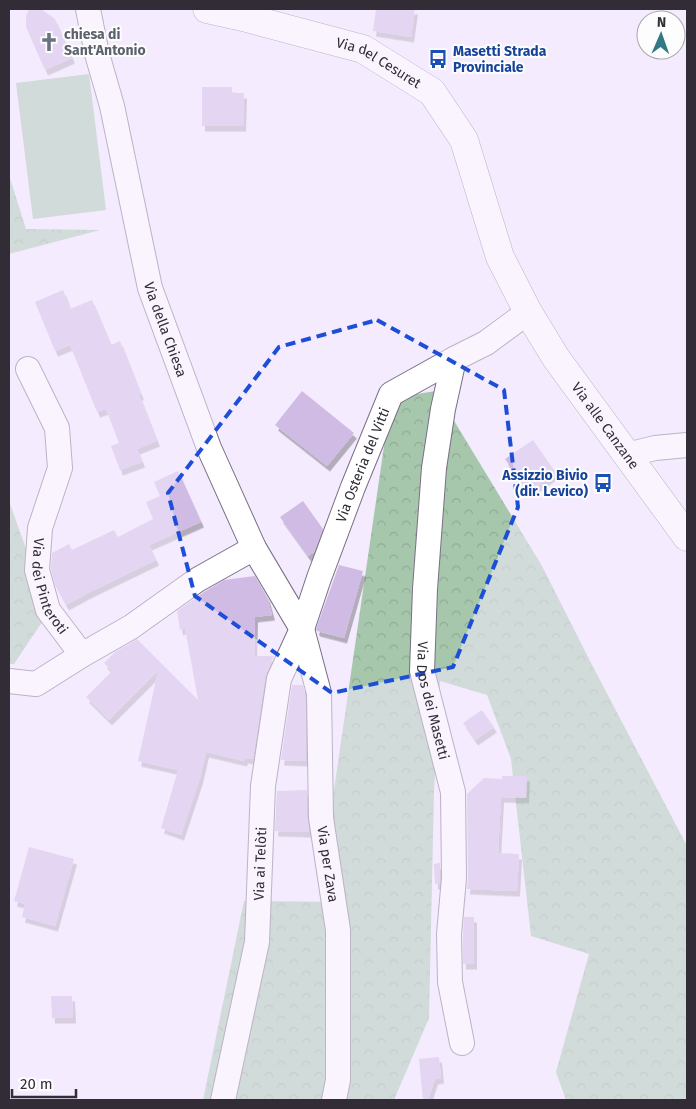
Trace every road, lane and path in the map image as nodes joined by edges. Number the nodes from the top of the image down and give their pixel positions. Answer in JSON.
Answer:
{"nodes":[{"id":1,"x":88,"y":9,"type":"edge"},
{"id":2,"x":207,"y":9,"type":"edge"},
{"id":3,"x":528,"y":312,"type":"junction"},
{"id":4,"x":454,"y":359,"type":"junction"},
{"id":5,"x":28,"y":370,"type":"dead end"},
{"id":6,"x":687,"y":445,"type":"edge"},
{"id":7,"x":627,"y":455,"type":"junction"},
{"id":8,"x":687,"y":537,"type":"edge"},
{"id":9,"x":254,"y":548,"type":"junction"},
{"id":10,"x":302,"y":629,"type":"junction"},
{"id":11,"x":82,"y":655,"type":"junction"},
{"id":12,"x":9,"y":680,"type":"edge"},
{"id":13,"x":462,"y":1043,"type":"dead end"},
{"id":14,"x":223,"y":1100,"type":"edge"},
{"id":15,"x":334,"y":1100,"type":"edge"}],
"edges":[{"from":1,"to":9,"type":"street","name":"Via della Chiesa"},
{"from":2,"to":3,"type":"main road","name":"Via del Cesuret"},
{"from":3,"to":4,"type":"street","name":"Via Osteria del Vitti"},
{"from":3,"to":7,"type":"main road","name":"Via alle Canzane"},
{"from":4,"to":10,"type":"street","name":"Via Osteria del Vitti"},
{"from":4,"to":13,"type":"street","name":"Via Dos dei Masetti"},
{"from":5,"to":11,"type":"street","name":"Via dei Pinteroti"},
{"from":6,"to":7,"type":"street"},
{"from":7,"to":8,"type":"main road","name":"Via alle Canzane"},
{"from":9,"to":10,"type":"street","name":"Via della Chiesa"},
{"from":9,"to":11,"type":"street"},
{"from":10,"to":14,"type":"street","name":"Via ai Telòti"},
{"from":10,"to":15,"type":"street","name":"Via per Zava"},
{"from":11,"to":12,"type":"street"}]}
